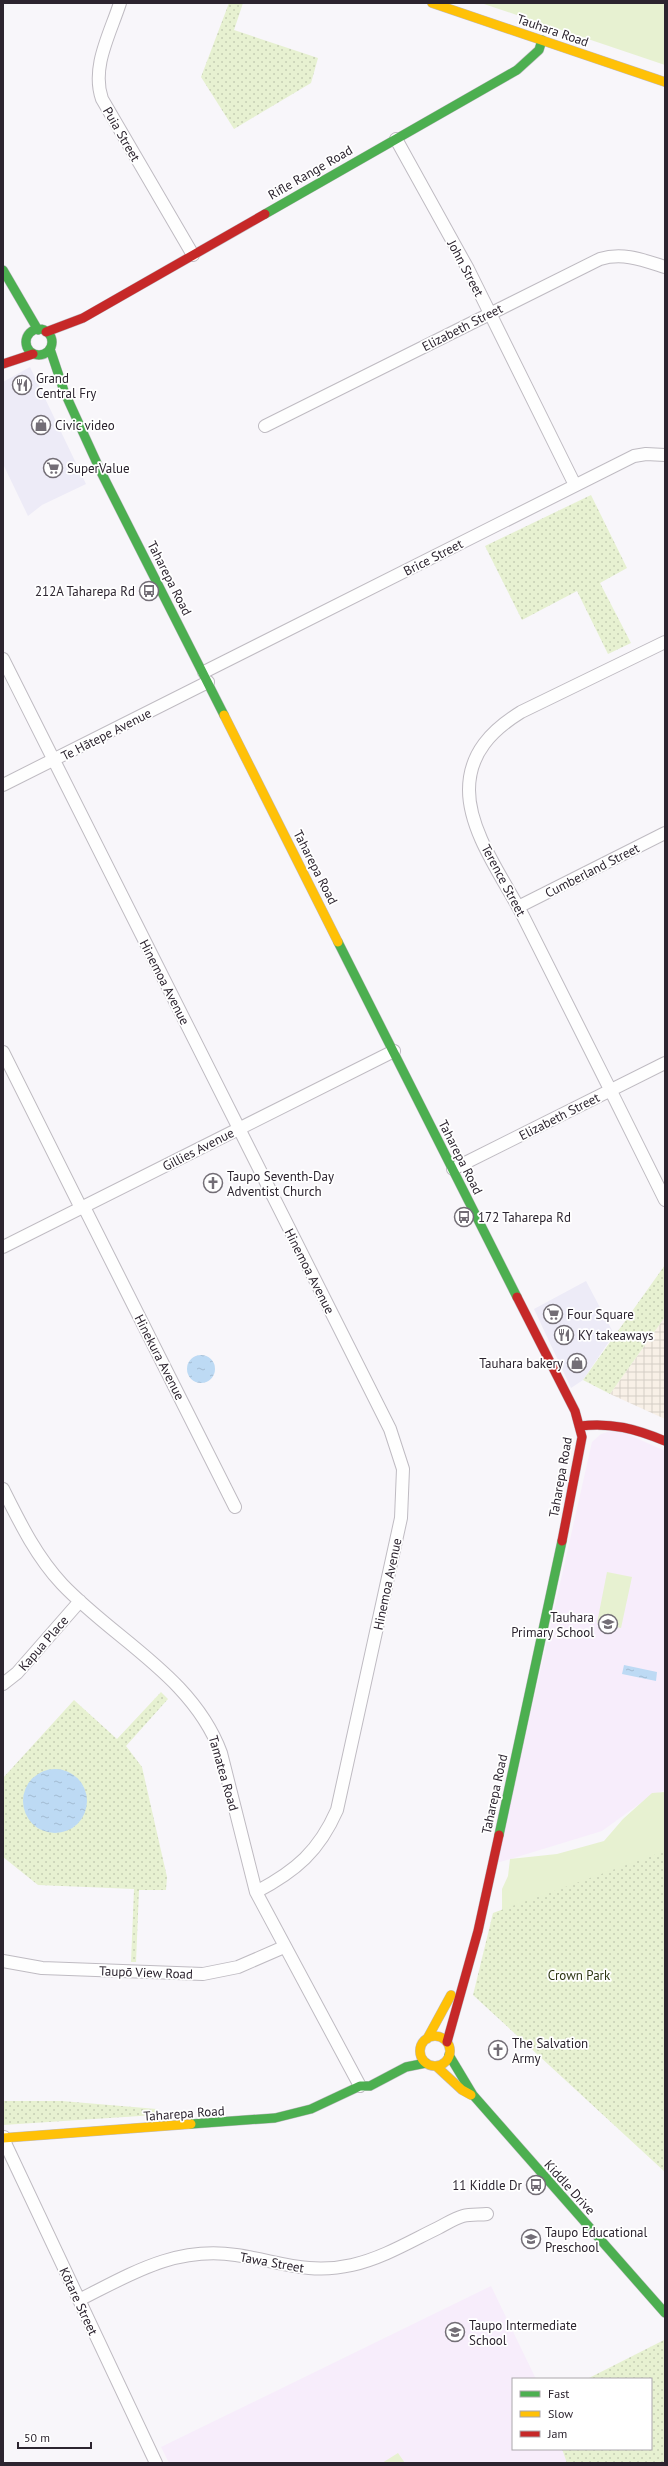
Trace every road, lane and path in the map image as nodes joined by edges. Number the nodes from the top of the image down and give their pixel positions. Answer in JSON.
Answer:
{"nodes":[{"id":1,"x":120,"y":3,"type":"edge"},
{"id":2,"x":432,"y":3,"type":"edge"},
{"id":3,"x":542,"y":40,"type":"junction"},
{"id":4,"x":665,"y":82,"type":"edge"},
{"id":5,"x":396,"y":139,"type":"junction"},
{"id":6,"x":193,"y":255,"type":"junction"},
{"id":7,"x":665,"y":267,"type":"edge"},
{"id":8,"x":3,"y":270,"type":"edge"},
{"id":9,"x":18,"y":299,"type":"junction"},
{"id":10,"x":490,"y":313,"type":"junction"},
{"id":11,"x":82,"y":318,"type":"junction"},
{"id":12,"x":42,"y":331,"type":"junction"},
{"id":13,"x":27,"y":338,"type":"junction"},
{"id":14,"x":51,"y":346,"type":"junction"},
{"id":15,"x":36,"y":355,"type":"junction"},
{"id":16,"x":3,"y":360,"type":"edge"},
{"id":17,"x":3,"y":364,"type":"edge"},
{"id":18,"x":64,"y":391,"type":"junction"},
{"id":19,"x":265,"y":426,"type":"dead end"},
{"id":20,"x":665,"y":455,"type":"edge"},
{"id":21,"x":575,"y":485,"type":"junction"},
{"id":22,"x":665,"y":642,"type":"edge"},
{"id":23,"x":3,"y":658,"type":"edge"},
{"id":24,"x":206,"y":677,"type":"junction"},
{"id":25,"x":54,"y":760,"type":"junction"},
{"id":26,"x":3,"y":785,"type":"edge"},
{"id":27,"x":665,"y":833,"type":"edge"},
{"id":28,"x":518,"y":907,"type":"junction"},
{"id":29,"x":394,"y":1051,"type":"junction"},
{"id":30,"x":3,"y":1052,"type":"edge"},
{"id":31,"x":665,"y":1063,"type":"edge"},
{"id":32,"x":610,"y":1090,"type":"junction"},
{"id":33,"x":238,"y":1129,"type":"junction"},
{"id":34,"x":453,"y":1169,"type":"junction"},
{"id":35,"x":665,"y":1200,"type":"edge"},
{"id":36,"x":82,"y":1207,"type":"junction"},
{"id":37,"x":3,"y":1247,"type":"edge"},
{"id":38,"x":580,"y":1426,"type":"junction"},
{"id":39,"x":665,"y":1441,"type":"edge"},
{"id":40,"x":3,"y":1489,"type":"edge"},
{"id":41,"x":235,"y":1507,"type":"dead end"},
{"id":42,"x":80,"y":1600,"type":"junction"},
{"id":43,"x":3,"y":1684,"type":"edge"},
{"id":44,"x":256,"y":1892,"type":"junction"},
{"id":45,"x":284,"y":1947,"type":"junction"},
{"id":46,"x":3,"y":1961,"type":"edge"},
{"id":47,"x":461,"y":1981,"type":"junction"},
{"id":48,"x":427,"y":2039,"type":"junction"},
{"id":49,"x":447,"y":2042,"type":"junction"},
{"id":50,"x":421,"y":2048,"type":"junction"},
{"id":51,"x":449,"y":2055,"type":"junction"},
{"id":52,"x":426,"y":2063,"type":"junction"},
{"id":53,"x":436,"y":2066,"type":"junction"},
{"id":54,"x":360,"y":2086,"type":"junction"},
{"id":55,"x":473,"y":2095,"type":"junction"},
{"id":56,"x":4,"y":2138,"type":"edge"},
{"id":57,"x":487,"y":2214,"type":"dead end"},
{"id":58,"x":79,"y":2300,"type":"junction"},
{"id":59,"x":665,"y":2313,"type":"edge"},
{"id":60,"x":156,"y":2463,"type":"edge"}],
"edges":[{"from":1,"to":6,"type":"street","name":"Puia Street"},
{"from":2,"to":3,"type":"street","name":"Tauhara Road"},
{"from":3,"to":4,"type":"street","name":"Tauhara Road"},
{"from":3,"to":5,"type":"street","name":"Rifle Range Road"},
{"from":5,"to":6,"type":"street","name":"Rifle Range Road"},
{"from":5,"to":10,"type":"street","name":"John Street"},
{"from":6,"to":11,"type":"street","name":"Rifle Range Road"},
{"from":7,"to":10,"type":"street","name":"Elizabeth Street"},
{"from":8,"to":9,"type":"street"},
{"from":9,"to":12,"type":"street"},
{"from":9,"to":13,"type":"street"},
{"from":10,"to":19,"type":"street","name":"Elizabeth Street"},
{"from":10,"to":21,"type":"street","name":"John Street"},
{"from":11,"to":12,"type":"street","name":"Rifle Range Road"},
{"from":11,"to":14,"type":"street","name":"Rifle Range Road"},
{"from":12,"to":13,"type":"street"},
{"from":12,"to":14,"type":"street"},
{"from":13,"to":15,"type":"street"},
{"from":13,"to":16,"type":"street"},
{"from":14,"to":15,"type":"street"},
{"from":14,"to":18,"type":"street","name":"Taharepa Road"},
{"from":15,"to":17,"type":"street"},
{"from":15,"to":18,"type":"street","name":"Taharepa Road"},
{"from":18,"to":24,"type":"street","name":"Taharepa Road"},
{"from":20,"to":21,"type":"street","name":"Brice Street"},
{"from":21,"to":24,"type":"street","name":"Brice Street"},
{"from":22,"to":28,"type":"street","name":"Terence Street"},
{"from":23,"to":25,"type":"street","name":"Hinemoa Avenue"},
{"from":24,"to":25,"type":"street","name":"Te Hātepe Avenue"},
{"from":24,"to":29,"type":"street","name":"Taharepa Road"},
{"from":25,"to":26,"type":"street","name":"Te Hātepe Avenue"},
{"from":25,"to":33,"type":"street","name":"Hinemoa Avenue"},
{"from":27,"to":28,"type":"street","name":"Cumberland Street"},
{"from":28,"to":32,"type":"street","name":"Terence Street"},
{"from":29,"to":33,"type":"street","name":"Gillies Avenue"},
{"from":29,"to":34,"type":"street","name":"Taharepa Road"},
{"from":30,"to":36,"type":"street","name":"Hinekura Avenue"},
{"from":31,"to":32,"type":"street","name":"Elizabeth Street"},
{"from":32,"to":34,"type":"street","name":"Elizabeth Street"},
{"from":32,"to":35,"type":"street","name":"Terence Street"},
{"from":33,"to":36,"type":"street","name":"Gillies Avenue"},
{"from":33,"to":44,"type":"street","name":"Hinemoa Avenue"},
{"from":34,"to":38,"type":"street","name":"Taharepa Road"},
{"from":36,"to":37,"type":"street","name":"Gillies Avenue"},
{"from":36,"to":41,"type":"street","name":"Hinekura Avenue"},
{"from":38,"to":39,"type":"street"},
{"from":38,"to":47,"type":"street","name":"Taharepa Road"},
{"from":40,"to":42,"type":"street","name":"Tamatea Road"},
{"from":42,"to":43,"type":"street","name":"Kapua Place"},
{"from":42,"to":44,"type":"street","name":"Tamatea Road"},
{"from":44,"to":45,"type":"street","name":"Tamatea Road"},
{"from":45,"to":46,"type":"street","name":"Taupō View Road"},
{"from":45,"to":54,"type":"street","name":"Tamatea Road"},
{"from":47,"to":48,"type":"street","name":"Taharepa Road"},
{"from":47,"to":49,"type":"street","name":"Taharepa Road"},
{"from":48,"to":49,"type":"street"},
{"from":48,"to":50,"type":"street","name":"Taharepa Road"},
{"from":49,"to":51,"type":"street","name":"Taharepa Road"},
{"from":50,"to":52,"type":"street"},
{"from":50,"to":54,"type":"street","name":"Taharepa Road"},
{"from":51,"to":53,"type":"street"},
{"from":51,"to":55,"type":"street","name":"Kiddle Drive"},
{"from":52,"to":53,"type":"street","name":"Taharepa Road"},
{"from":52,"to":54,"type":"street","name":"Taharepa Road"},
{"from":53,"to":55,"type":"street","name":"Kiddle Drive"},
{"from":54,"to":56,"type":"street","name":"Taharepa Road"},
{"from":55,"to":59,"type":"street","name":"Kiddle Drive"},
{"from":56,"to":58,"type":"street","name":"Kōtare Street"},
{"from":57,"to":58,"type":"street","name":"Tawa Street"},
{"from":58,"to":60,"type":"street","name":"Kōtare Street"}]}
